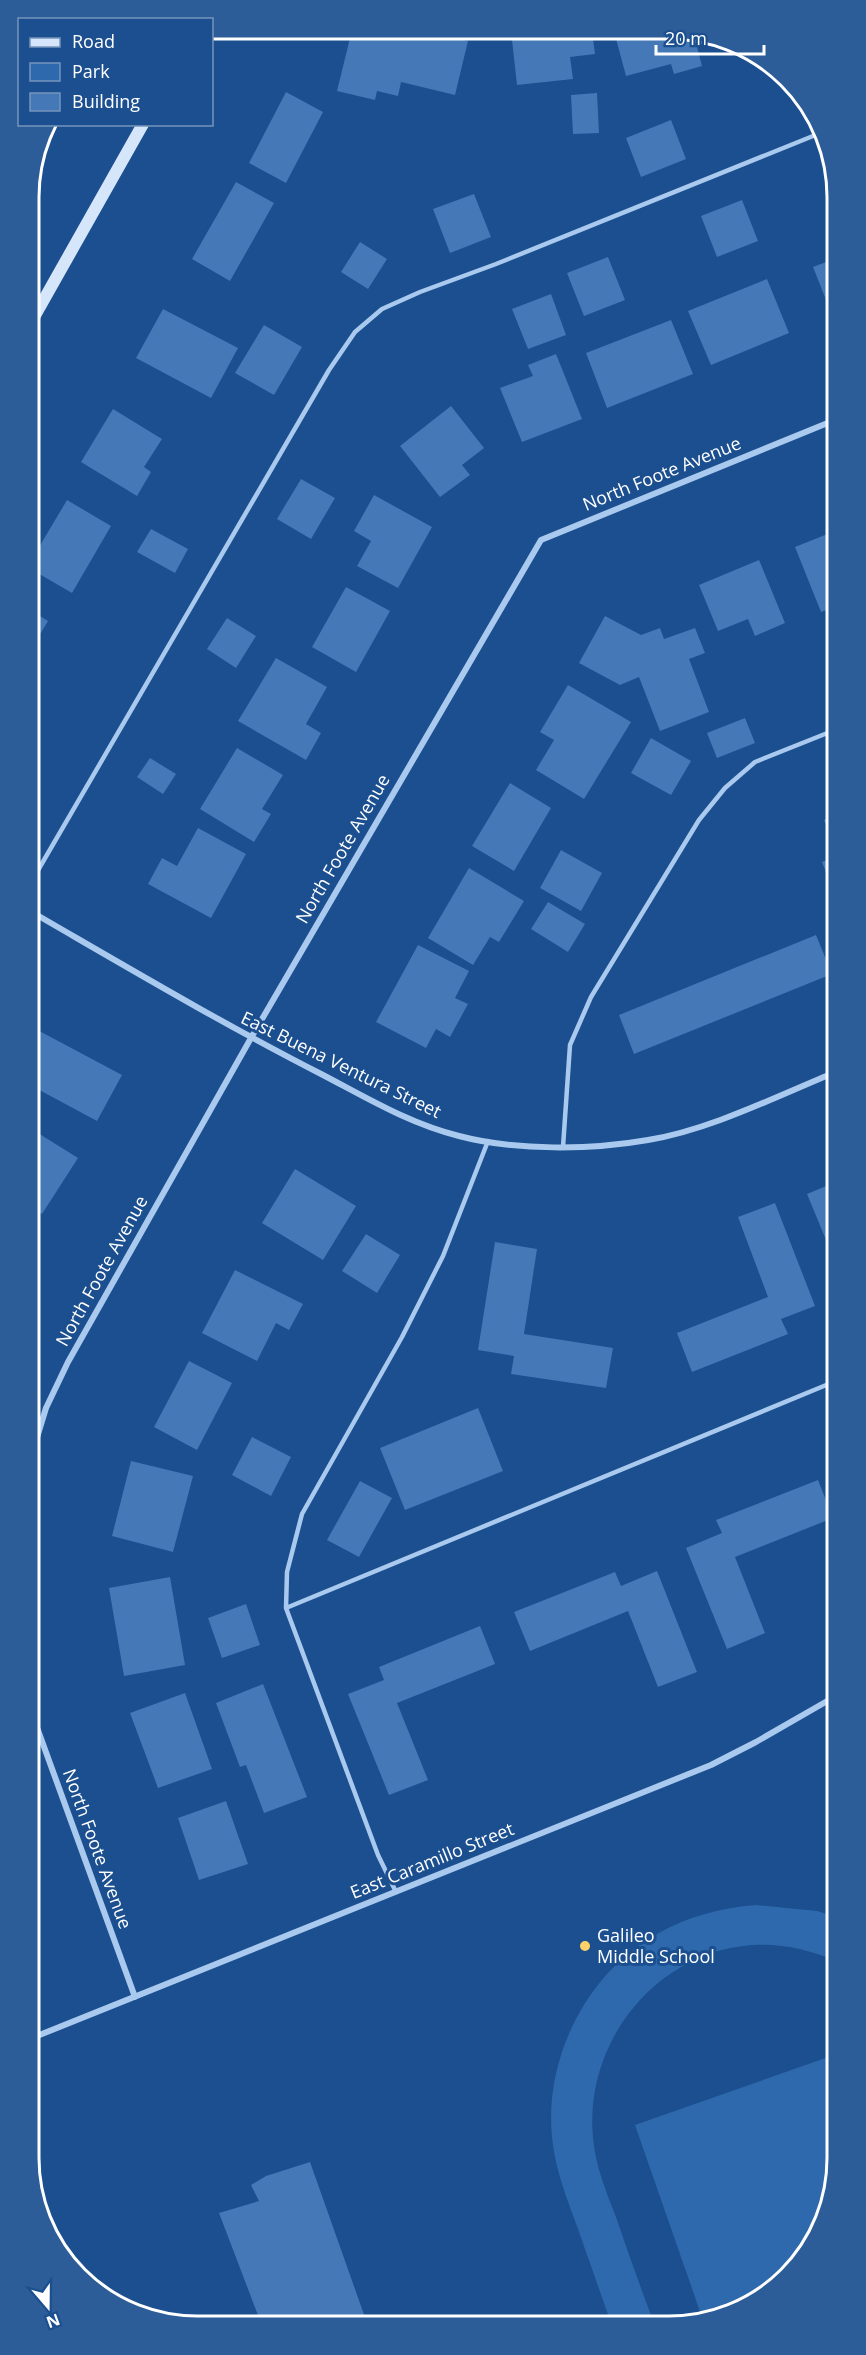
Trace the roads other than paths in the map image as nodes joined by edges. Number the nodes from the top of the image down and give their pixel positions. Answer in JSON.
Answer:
{"nodes":[{"id":1,"x":142,"y":126,"type":"edge"},
{"id":2,"x":815,"y":136,"type":"edge"},
{"id":3,"x":39,"y":308,"type":"edge"},
{"id":4,"x":827,"y":423,"type":"edge"},
{"id":5,"x":827,"y":733,"type":"edge"},
{"id":6,"x":39,"y":868,"type":"edge"},
{"id":7,"x":39,"y":916,"type":"edge"},
{"id":8,"x":250,"y":1038,"type":"junction"},
{"id":9,"x":827,"y":1076,"type":"edge"},
{"id":10,"x":488,"y":1141,"type":"junction"},
{"id":11,"x":563,"y":1147,"type":"junction"},
{"id":12,"x":827,"y":1385,"type":"edge"},
{"id":13,"x":39,"y":1431,"type":"edge"},
{"id":14,"x":286,"y":1608,"type":"junction"},
{"id":15,"x":827,"y":1701,"type":"edge"},
{"id":16,"x":39,"y":1733,"type":"edge"},
{"id":17,"x":396,"y":1892,"type":"junction"},
{"id":18,"x":135,"y":1997,"type":"junction"},
{"id":19,"x":39,"y":2034,"type":"edge"}],
"edges":[{"from":1,"to":3,"type":"main road"},
{"from":2,"to":6,"type":"lane"},
{"from":4,"to":8,"type":"street","name":"North Foote Avenue"},
{"from":5,"to":11,"type":"lane"},
{"from":7,"to":8,"type":"street","name":"East Buena Ventura Street"},
{"from":8,"to":10,"type":"street","name":"East Buena Ventura Street"},
{"from":8,"to":13,"type":"street","name":"North Foote Avenue"},
{"from":9,"to":11,"type":"street","name":"East Buena Ventura Street"},
{"from":10,"to":11,"type":"street","name":"East Buena Ventura Street"},
{"from":10,"to":14,"type":"lane"},
{"from":12,"to":14,"type":"lane"},
{"from":14,"to":17,"type":"lane"},
{"from":15,"to":17,"type":"street","name":"East Caramillo Street"},
{"from":16,"to":18,"type":"street","name":"North Foote Avenue"},
{"from":17,"to":18,"type":"street","name":"East Caramillo Street"},
{"from":18,"to":19,"type":"street","name":"East Caramillo Street"}]}
